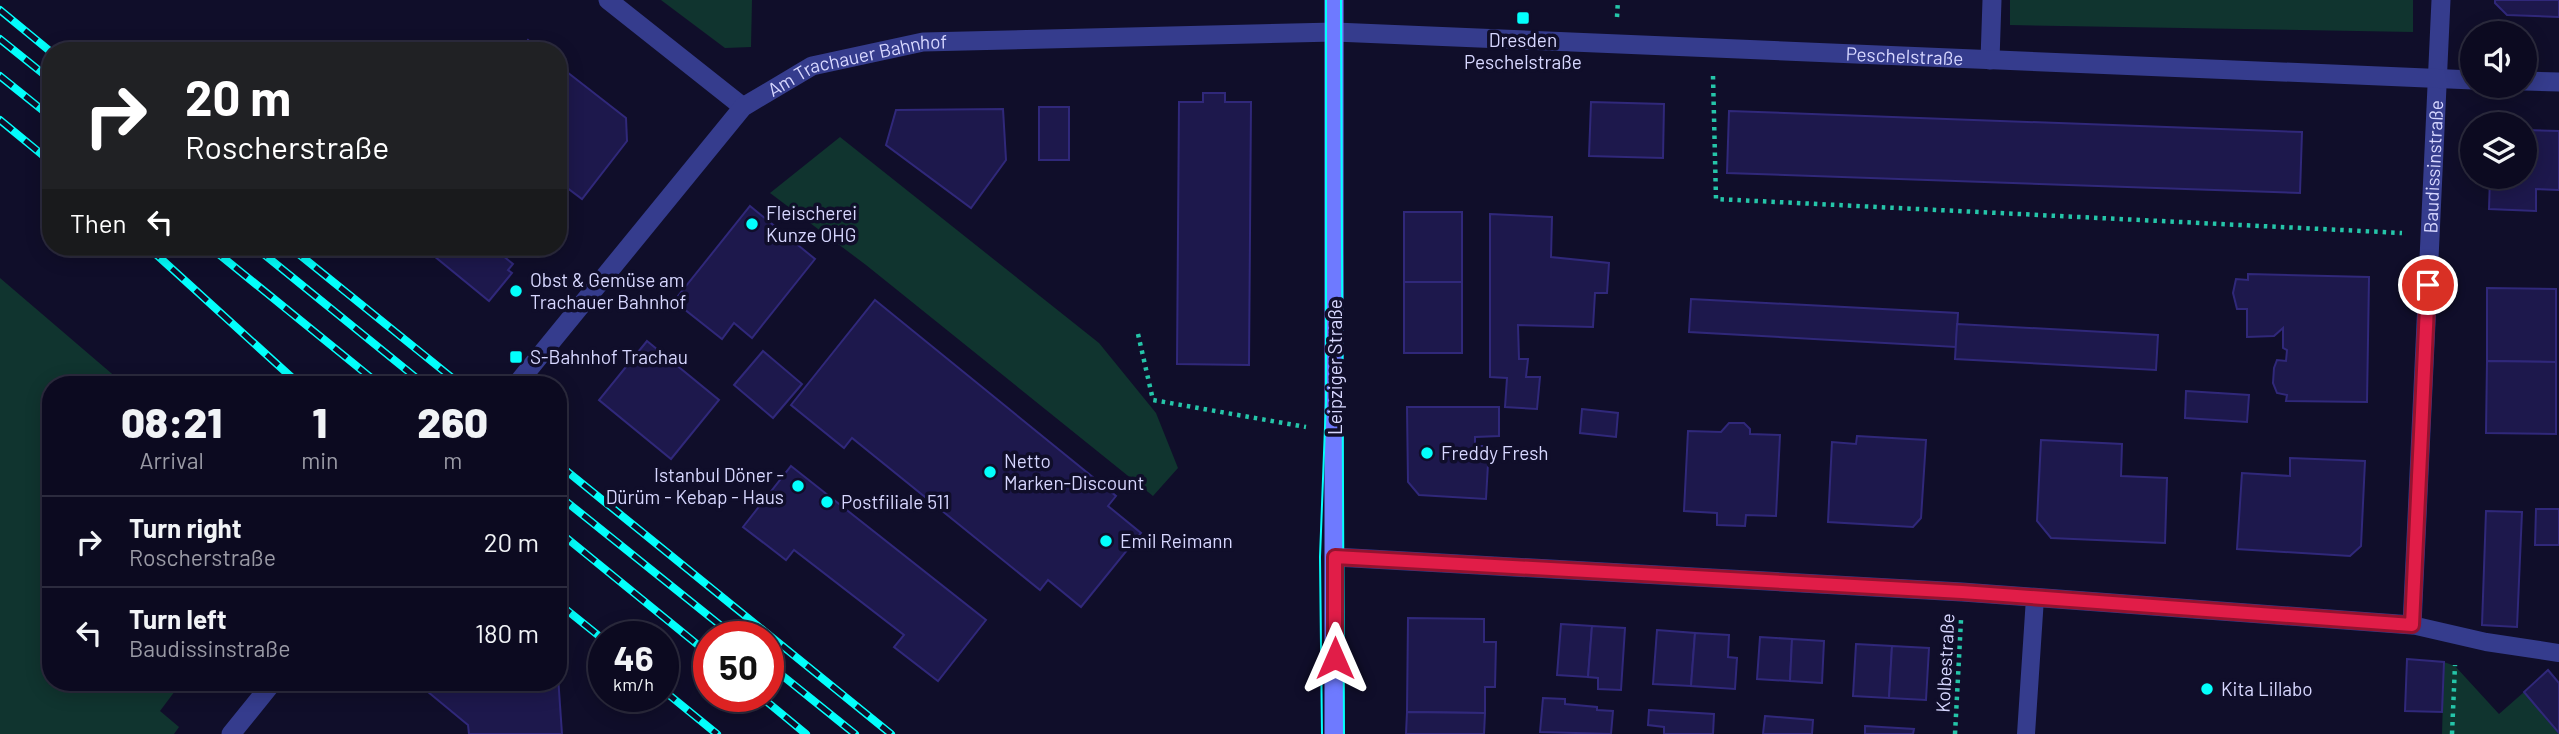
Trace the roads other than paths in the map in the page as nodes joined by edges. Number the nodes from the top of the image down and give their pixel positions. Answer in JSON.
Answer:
{"nodes":[{"id":1,"x":608,"y":0,"type":"edge"},
{"id":2,"x":1334,"y":0,"type":"edge"},
{"id":3,"x":1992,"y":0,"type":"edge"},
{"id":4,"x":2441,"y":0,"type":"edge"},
{"id":5,"x":1335,"y":32,"type":"junction"},
{"id":6,"x":1990,"y":60,"type":"junction"},
{"id":7,"x":2438,"y":79,"type":"junction"},
{"id":8,"x":2460,"y":79,"type":"edge"},
{"id":9,"x":2537,"y":81,"type":"edge"},
{"id":10,"x":2559,"y":82,"type":"edge"},
{"id":11,"x":743,"y":107,"type":"junction"},
{"id":12,"x":523,"y":376,"type":"edge"},
{"id":13,"x":1335,"y":557,"type":"junction"},
{"id":14,"x":2035,"y":598,"type":"junction"},
{"id":15,"x":2412,"y":625,"type":"junction"},
{"id":16,"x":2559,"y":652,"type":"edge"},
{"id":17,"x":266,"y":691,"type":"edge"},
{"id":18,"x":231,"y":734,"type":"edge"},
{"id":19,"x":1335,"y":734,"type":"edge"},
{"id":20,"x":2026,"y":734,"type":"edge"}],
"edges":[{"from":1,"to":11,"type":"street"},
{"from":2,"to":5,"type":"main road","name":"Leipziger Straße"},
{"from":3,"to":6,"type":"street"},
{"from":4,"to":7,"type":"street","name":"Baudissinstraße"},
{"from":5,"to":6,"type":"street","name":"Peschelstraße"},
{"from":5,"to":11,"type":"street","name":"Am Trachauer Bahnhof"},
{"from":5,"to":13,"type":"main road","name":"Leipziger Straße"},
{"from":6,"to":7,"type":"street","name":"Peschelstraße"},
{"from":7,"to":8,"type":"street","name":"Peschelstraße"},
{"from":7,"to":15,"type":"street","name":"Baudissinstraße"},
{"from":9,"to":10,"type":"street"},
{"from":11,"to":12,"type":"street","name":"Am Trachauer Bahnhof"},
{"from":13,"to":14,"type":"street"},
{"from":13,"to":19,"type":"main road","name":"Leipziger Straße"},
{"from":14,"to":15,"type":"street"},
{"from":14,"to":20,"type":"lane"},
{"from":15,"to":16,"type":"lane"},
{"from":17,"to":18,"type":"street"}]}
